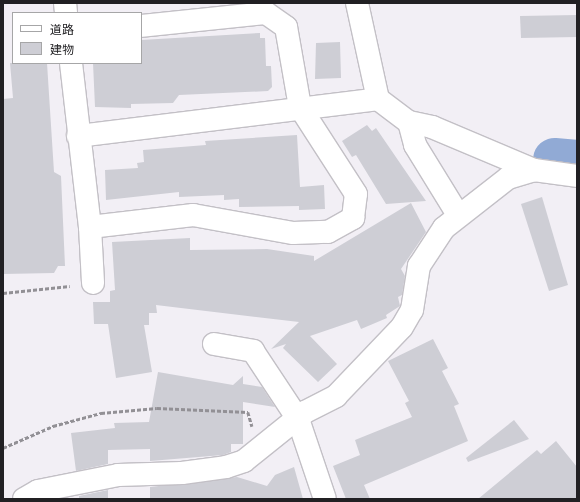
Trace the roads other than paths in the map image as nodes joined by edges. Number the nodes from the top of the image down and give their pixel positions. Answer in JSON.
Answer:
{"nodes":[{"id":1,"x":357,"y":3,"type":"edge"},
{"id":2,"x":142,"y":26,"type":"edge"},
{"id":3,"x":71,"y":64,"type":"edge"},
{"id":4,"x":378,"y":99,"type":"junction"},
{"id":5,"x":300,"y":107,"type":"junction"},
{"id":6,"x":410,"y":122,"type":"junction"},
{"id":7,"x":78,"y":136,"type":"junction"},
{"id":8,"x":534,"y":170,"type":"junction"},
{"id":9,"x":577,"y":176,"type":"edge"},
{"id":10,"x":458,"y":215,"type":"junction"},
{"id":11,"x":90,"y":227,"type":"junction"},
{"id":12,"x":83,"y":284,"type":"road end"},
{"id":13,"x":214,"y":344,"type":"dead end"},
{"id":14,"x":298,"y":419,"type":"junction"},
{"id":15,"x":64,"y":493,"type":"edge"},
{"id":16,"x":24,"y":499,"type":"edge"},
{"id":17,"x":325,"y":499,"type":"edge"}],
"edges":[{"from":1,"to":4,"type":"street"},
{"from":2,"to":5,"type":"street"},
{"from":3,"to":7,"type":"street"},
{"from":4,"to":5,"type":"street"},
{"from":4,"to":6,"type":"street"},
{"from":5,"to":7,"type":"street"},
{"from":5,"to":11,"type":"street"},
{"from":6,"to":8,"type":"street"},
{"from":6,"to":10,"type":"street"},
{"from":7,"to":11,"type":"street"},
{"from":8,"to":9,"type":"street"},
{"from":8,"to":10,"type":"street"},
{"from":10,"to":14,"type":"street"},
{"from":11,"to":12,"type":"street"},
{"from":13,"to":14,"type":"street"},
{"from":14,"to":15,"type":"street"},
{"from":14,"to":17,"type":"street"},
{"from":15,"to":16,"type":"street"}]}
